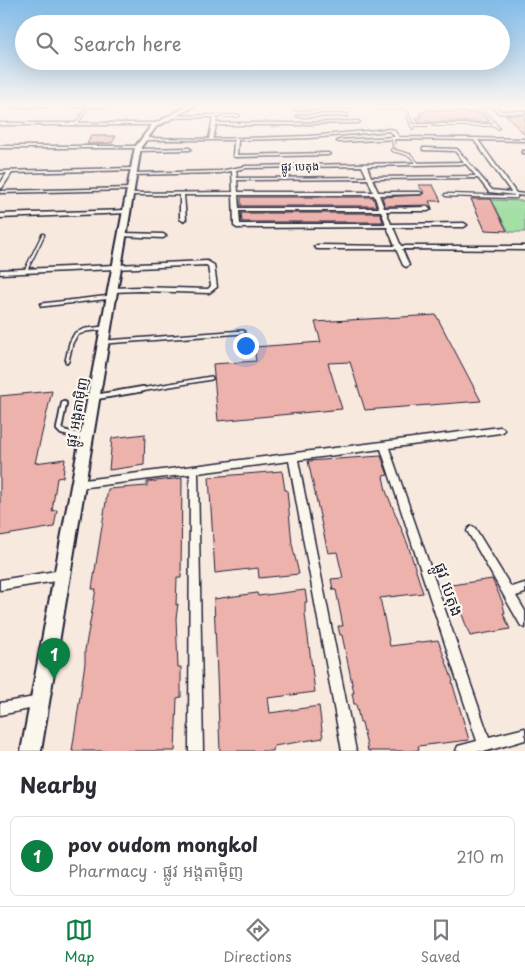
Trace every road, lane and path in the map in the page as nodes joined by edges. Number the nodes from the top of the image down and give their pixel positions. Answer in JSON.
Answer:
{"nodes":[{"id":1,"x":143,"y":141,"type":"edge"},
{"id":2,"x":196,"y":141,"type":"edge"},
{"id":3,"x":236,"y":141,"type":"edge"},
{"id":4,"x":393,"y":141,"type":"edge"},
{"id":5,"x":477,"y":141,"type":"edge"},
{"id":6,"x":140,"y":145,"type":"junction"},
{"id":7,"x":0,"y":147,"type":"edge"},
{"id":8,"x":424,"y":149,"type":"dead end"},
{"id":9,"x":189,"y":150,"type":"dead end"},
{"id":10,"x":328,"y":154,"type":"dead end"},
{"id":11,"x":285,"y":155,"type":"junction"},
{"id":12,"x":467,"y":163,"type":"junction"},
{"id":13,"x":418,"y":164,"type":"junction"},
{"id":14,"x":364,"y":165,"type":"junction"},
{"id":15,"x":287,"y":166,"type":"junction"},
{"id":16,"x":234,"y":169,"type":"junction"},
{"id":17,"x":0,"y":172,"type":"edge"},
{"id":18,"x":10,"y":172,"type":"junction"},
{"id":19,"x":134,"y":172,"type":"junction"},
{"id":20,"x":480,"y":177,"type":"junction"},
{"id":21,"x":370,"y":178,"type":"junction"},
{"id":22,"x":234,"y":179,"type":"junction"},
{"id":23,"x":290,"y":179,"type":"junction"},
{"id":24,"x":0,"y":187,"type":"edge"},
{"id":25,"x":0,"y":192,"type":"edge"},
{"id":26,"x":130,"y":192,"type":"junction"},
{"id":27,"x":376,"y":193,"type":"junction"},
{"id":28,"x":420,"y":193,"type":"dead end"},
{"id":29,"x":182,"y":194,"type":"junction"},
{"id":30,"x":236,"y":194,"type":"junction"},
{"id":31,"x":515,"y":194,"type":"junction"},
{"id":32,"x":446,"y":195,"type":"dead end"},
{"id":33,"x":525,"y":195,"type":"edge"},
{"id":34,"x":383,"y":209,"type":"junction"},
{"id":35,"x":428,"y":209,"type":"dead end"},
{"id":36,"x":236,"y":210,"type":"junction"},
{"id":37,"x":127,"y":212,"type":"junction"},
{"id":38,"x":0,"y":216,"type":"edge"},
{"id":39,"x":183,"y":219,"type":"dead end"},
{"id":40,"x":464,"y":225,"type":"dead end"},
{"id":41,"x":390,"y":226,"type":"junction"},
{"id":42,"x":44,"y":235,"type":"dead end"},
{"id":43,"x":123,"y":235,"type":"junction"},
{"id":44,"x":163,"y":236,"type":"dead end"},
{"id":45,"x":317,"y":247,"type":"dead end"},
{"id":46,"x":399,"y":248,"type":"junction"},
{"id":47,"x":525,"y":248,"type":"edge"},
{"id":48,"x":117,"y":265,"type":"junction"},
{"id":49,"x":406,"y":265,"type":"dead end"},
{"id":50,"x":26,"y":270,"type":"junction"},
{"id":51,"x":0,"y":272,"type":"edge"},
{"id":52,"x":112,"y":294,"type":"junction"},
{"id":53,"x":42,"y":305,"type":"dead end"},
{"id":54,"x":106,"y":328,"type":"junction"},
{"id":55,"x":243,"y":332,"type":"dead end"},
{"id":56,"x":104,"y":342,"type":"junction"},
{"id":57,"x":67,"y":361,"type":"dead end"},
{"id":58,"x":211,"y":378,"type":"dead end"},
{"id":59,"x":94,"y":397,"type":"junction"},
{"id":60,"x":64,"y":404,"type":"dead end"},
{"id":61,"x":500,"y":430,"type":"dead end"},
{"id":62,"x":87,"y":438,"type":"junction"},
{"id":63,"x":384,"y":445,"type":"junction"},
{"id":64,"x":293,"y":457,"type":"junction"},
{"id":65,"x":194,"y":469,"type":"junction"},
{"id":66,"x":79,"y":484,"type":"junction"},
{"id":67,"x":472,"y":530,"type":"dead end"},
{"id":68,"x":62,"y":575,"type":"junction"},
{"id":69,"x":0,"y":585,"type":"edge"},
{"id":70,"x":525,"y":588,"type":"edge"},
{"id":71,"x":508,"y":593,"type":"junction"},
{"id":72,"x":525,"y":622,"type":"edge"},
{"id":73,"x":40,"y":702,"type":"junction"},
{"id":74,"x":0,"y":709,"type":"edge"},
{"id":75,"x":525,"y":734,"type":"edge"},
{"id":76,"x":485,"y":744,"type":"junction"},
{"id":77,"x":31,"y":751,"type":"edge"},
{"id":78,"x":196,"y":751,"type":"edge"},
{"id":79,"x":349,"y":751,"type":"edge"},
{"id":80,"x":463,"y":751,"type":"edge"}],
"edges":[{"from":1,"to":6,"type":"street","name":"ផ្លូវ អង្តតាម៉ិញ"},
{"from":2,"to":6,"type":"street"},
{"from":3,"to":11,"type":"street"},
{"from":4,"to":13,"type":"lane"},
{"from":5,"to":31,"type":"street"},
{"from":6,"to":7,"type":"street"},
{"from":6,"to":9,"type":"street"},
{"from":6,"to":19,"type":"street","name":"ផ្លូវ អង្តតាម៉ិញ"},
{"from":8,"to":12,"type":"street"},
{"from":10,"to":11,"type":"street"},
{"from":11,"to":15,"type":"street"},
{"from":12,"to":13,"type":"street","name":"ផ្លូវ បេតុង"},
{"from":12,"to":20,"type":"street"},
{"from":13,"to":14,"type":"street","name":"ផ្លូវ បេតុង"},
{"from":14,"to":15,"type":"street","name":"ផ្លូវ បេតុង"},
{"from":14,"to":21,"type":"street"},
{"from":15,"to":16,"type":"street","name":"ផ្លូវ បេតុង"},
{"from":15,"to":23,"type":"street"},
{"from":16,"to":19,"type":"street","name":"ផ្លូវ បេតុង"},
{"from":16,"to":22,"type":"street"},
{"from":17,"to":18,"type":"street","name":"ផ្លូវ បេតុង"},
{"from":18,"to":19,"type":"street","name":"ផ្លូវ បេតុង"},
{"from":18,"to":24,"type":"street"},
{"from":19,"to":26,"type":"street","name":"ផ្លូវ អង្តតាម៉ិញ"},
{"from":20,"to":21,"type":"street"},
{"from":20,"to":31,"type":"street"},
{"from":21,"to":23,"type":"street"},
{"from":21,"to":27,"type":"street"},
{"from":22,"to":23,"type":"street"},
{"from":22,"to":30,"type":"street"},
{"from":25,"to":26,"type":"street"},
{"from":26,"to":29,"type":"street"},
{"from":26,"to":37,"type":"street","name":"ផ្លូវ អង្តតាម៉ិញ"},
{"from":27,"to":28,"type":"street"},
{"from":27,"to":30,"type":"street"},
{"from":27,"to":34,"type":"street"},
{"from":29,"to":30,"type":"street"},
{"from":29,"to":39,"type":"street"},
{"from":30,"to":36,"type":"street"},
{"from":31,"to":32,"type":"lane"},
{"from":31,"to":33,"type":"street"},
{"from":34,"to":35,"type":"street"},
{"from":34,"to":36,"type":"street"},
{"from":34,"to":41,"type":"street"},
{"from":36,"to":41,"type":"street"},
{"from":37,"to":38,"type":"street"},
{"from":37,"to":43,"type":"street","name":"ផ្លូវ អង្តតាម៉ិញ"},
{"from":40,"to":41,"type":"street"},
{"from":41,"to":46,"type":"street"},
{"from":42,"to":50,"type":"lane"},
{"from":43,"to":44,"type":"street"},
{"from":43,"to":48,"type":"street","name":"ផ្លូវ អង្តតាម៉ិញ"},
{"from":45,"to":46,"type":"street"},
{"from":46,"to":47,"type":"street"},
{"from":46,"to":49,"type":"street"},
{"from":48,"to":50,"type":"street"},
{"from":48,"to":52,"type":"street","name":"ផ្លូវ អង្តតាម៉ិញ"},
{"from":48,"to":52,"type":"street"},
{"from":50,"to":51,"type":"street"},
{"from":52,"to":53,"type":"lane"},
{"from":52,"to":54,"type":"street","name":"ផ្លូវ អង្តតាម៉ិញ"},
{"from":54,"to":56,"type":"street","name":"ផ្លូវ អង្តតាម៉ិញ"},
{"from":54,"to":57,"type":"lane"},
{"from":55,"to":56,"type":"lane"},
{"from":56,"to":59,"type":"street","name":"ផ្លូវ អង្តតាម៉ិញ"},
{"from":58,"to":59,"type":"lane"},
{"from":59,"to":62,"type":"street","name":"ផ្លូវ អង្តតាម៉ិញ"},
{"from":60,"to":62,"type":"lane"},
{"from":61,"to":63,"type":"street"},
{"from":62,"to":66,"type":"street","name":"ផ្លូវ អង្តតាម៉ិញ"},
{"from":63,"to":64,"type":"street"},
{"from":63,"to":76,"type":"street","name":"ផ្លូវ បេតុង"},
{"from":64,"to":65,"type":"street"},
{"from":64,"to":79,"type":"street"},
{"from":65,"to":66,"type":"street"},
{"from":65,"to":78,"type":"street"},
{"from":66,"to":68,"type":"street","name":"ផ្លូវ អង្តតាម៉ិញ"},
{"from":67,"to":71,"type":"street"},
{"from":68,"to":69,"type":"street"},
{"from":68,"to":73,"type":"street","name":"ផ្លូវ អង្តតាម៉ិញ"},
{"from":70,"to":71,"type":"street"},
{"from":71,"to":72,"type":"street"},
{"from":73,"to":74,"type":"street"},
{"from":73,"to":77,"type":"street","name":"ផ្លូវ អង្តតាម៉ិញ"},
{"from":75,"to":76,"type":"street"},
{"from":76,"to":80,"type":"street"}]}
